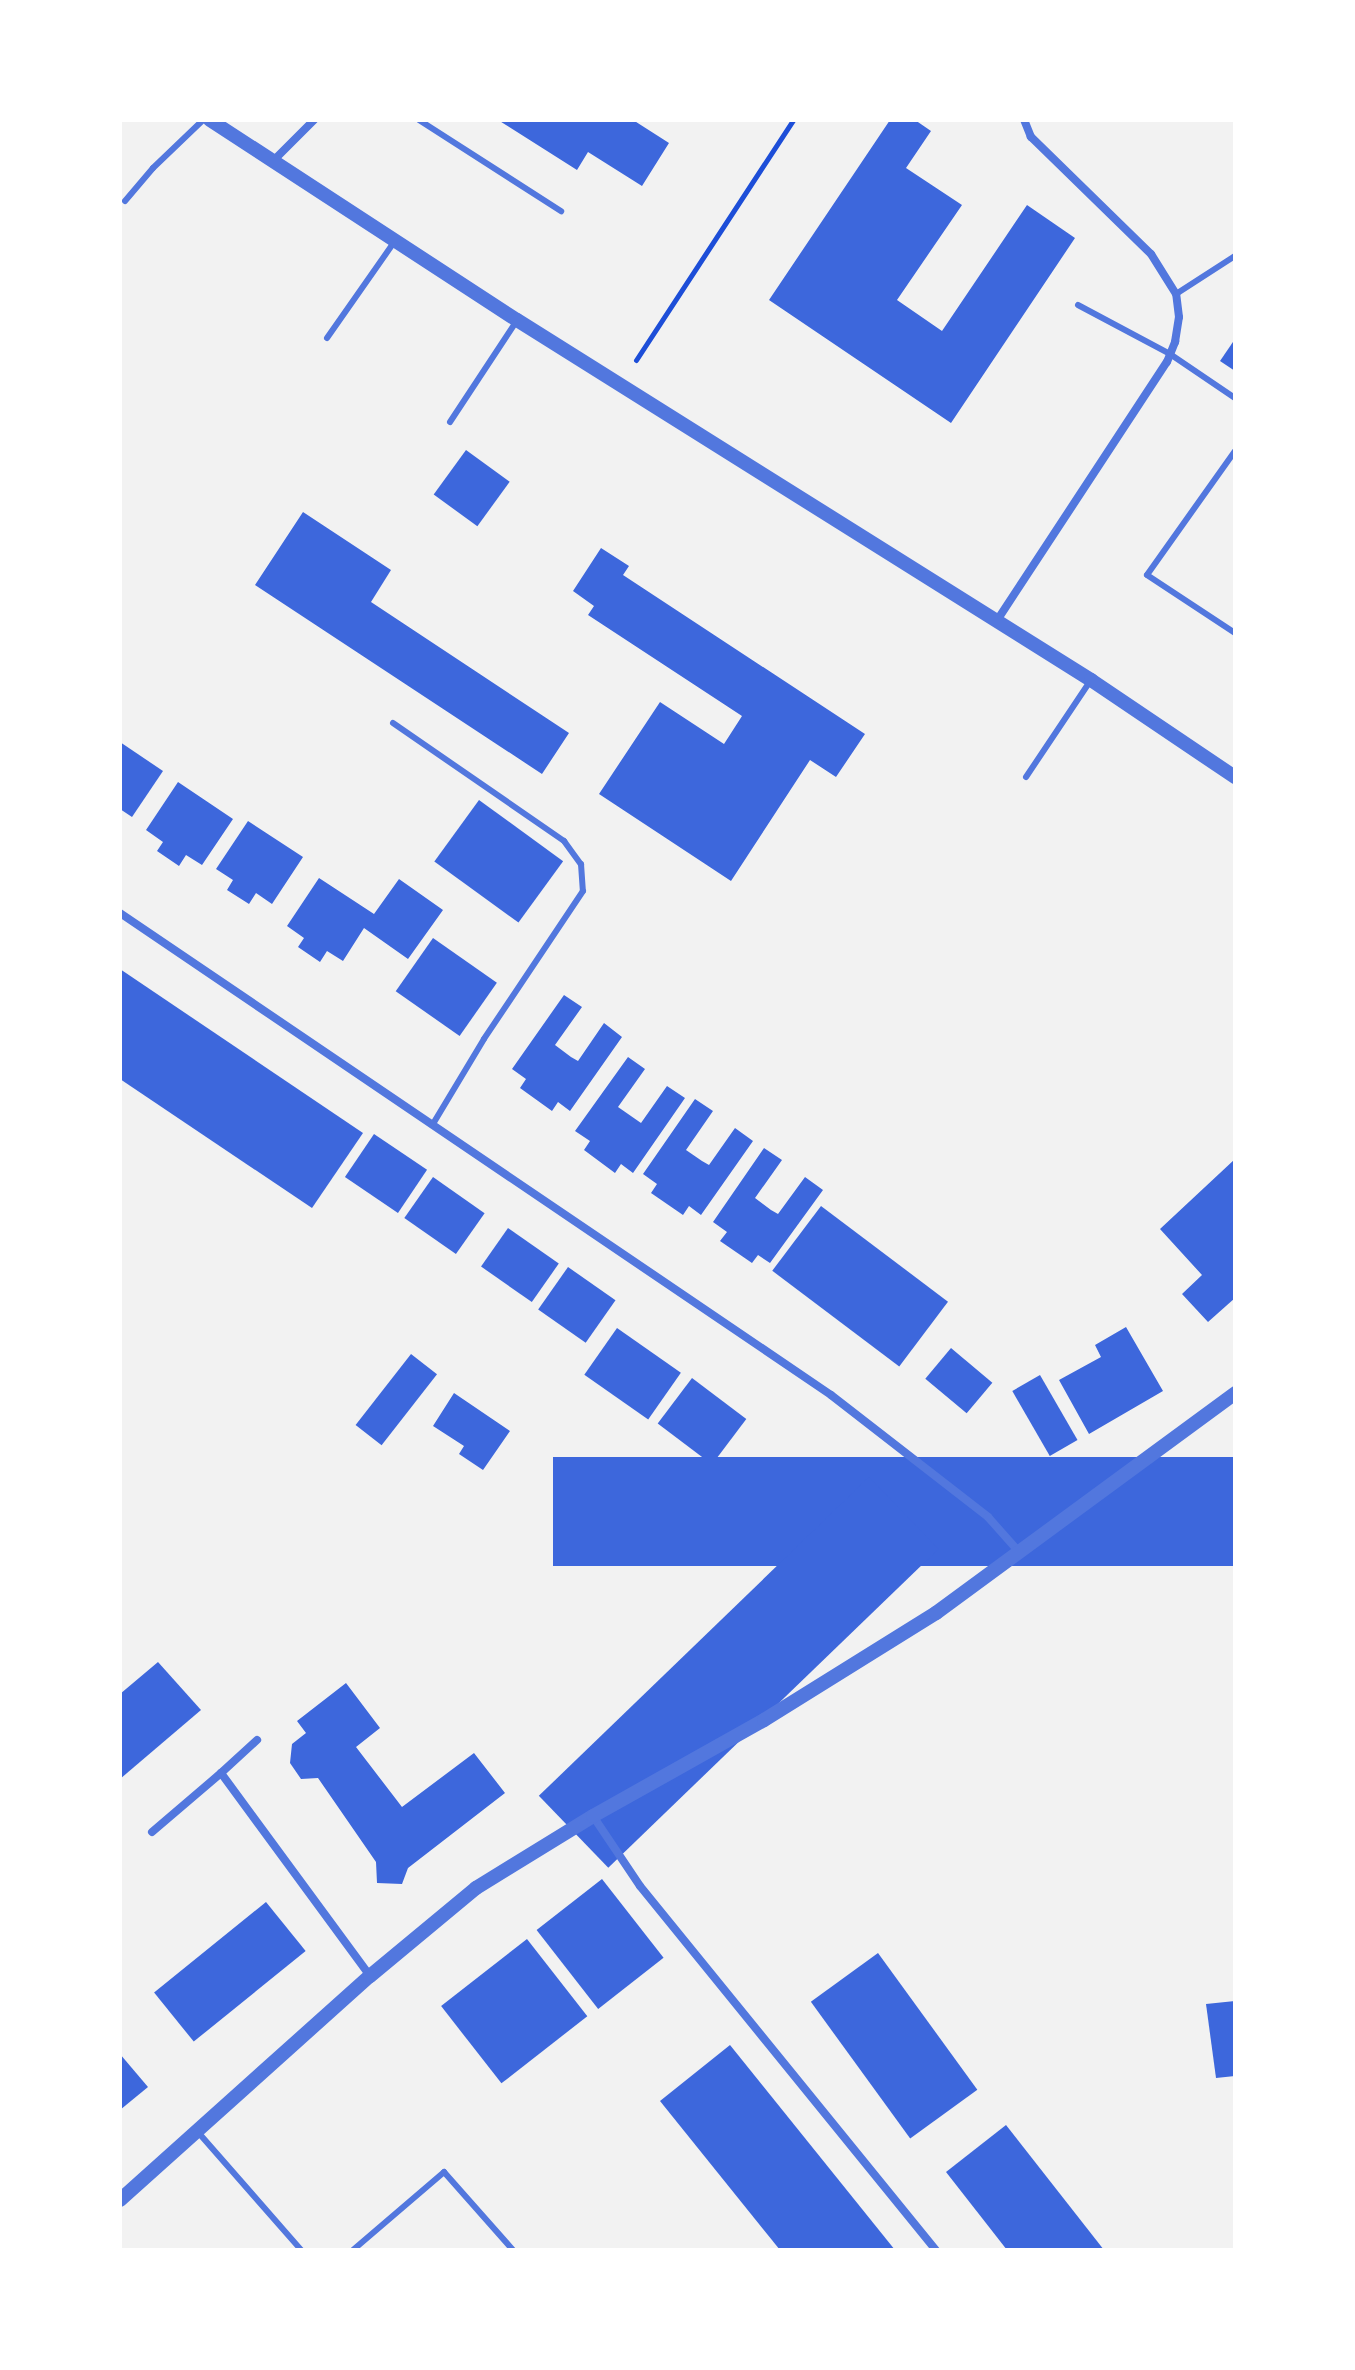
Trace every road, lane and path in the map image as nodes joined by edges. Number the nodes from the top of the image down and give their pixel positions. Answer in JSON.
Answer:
{"nodes":[{"id":1,"x":203,"y":120,"type":"edge"},
{"id":2,"x":210,"y":120,"type":"edge"},
{"id":3,"x":314,"y":120,"type":"edge"},
{"id":4,"x":419,"y":120,"type":"edge"},
{"id":5,"x":793,"y":120,"type":"edge"},
{"id":6,"x":1024,"y":120,"type":"edge"},
{"id":7,"x":273,"y":162,"type":"junction"},
{"id":8,"x":125,"y":201,"type":"dead end"},
{"id":9,"x":561,"y":211,"type":"dead end"},
{"id":10,"x":395,"y":241,"type":"junction"},
{"id":11,"x":1235,"y":256,"type":"edge"},
{"id":12,"x":1176,"y":294,"type":"junction"},
{"id":13,"x":1078,"y":305,"type":"dead end"},
{"id":14,"x":517,"y":320,"type":"junction"},
{"id":15,"x":327,"y":338,"type":"dead end"},
{"id":16,"x":1170,"y":354,"type":"junction"},
{"id":17,"x":620,"y":384,"type":"junction"},
{"id":18,"x":1235,"y":398,"type":"edge"},
{"id":19,"x":450,"y":422,"type":"dead end"},
{"id":20,"x":1235,"y":451,"type":"edge"},
{"id":21,"x":996,"y":622,"type":"junction"},
{"id":22,"x":1235,"y":633,"type":"edge"},
{"id":23,"x":1091,"y":680,"type":"junction"},
{"id":24,"x":393,"y":723,"type":"dead end"},
{"id":25,"x":1026,"y":777,"type":"dead end"},
{"id":26,"x":1235,"y":777,"type":"edge"},
{"id":27,"x":120,"y":913,"type":"edge"},
{"id":28,"x":433,"y":1124,"type":"junction"},
{"id":29,"x":1235,"y":1393,"type":"edge"},
{"id":30,"x":1020,"y":1553,"type":"junction"},
{"id":31,"x":257,"y":1740,"type":"dead end"},
{"id":32,"x":221,"y":1773,"type":"junction"},
{"id":33,"x":593,"y":1816,"type":"junction"},
{"id":34,"x":152,"y":1832,"type":"dead end"},
{"id":35,"x":370,"y":1976,"type":"junction"},
{"id":36,"x":197,"y":2131,"type":"junction"},
{"id":37,"x":120,"y":2200,"type":"edge"},
{"id":38,"x":301,"y":2250,"type":"edge"},
{"id":39,"x":353,"y":2250,"type":"edge"},
{"id":40,"x":513,"y":2250,"type":"edge"},
{"id":41,"x":936,"y":2250,"type":"edge"}],
"edges":[{"from":1,"to":8,"type":"lane"},
{"from":2,"to":7,"type":"street"},
{"from":3,"to":7,"type":"street"},
{"from":4,"to":9,"type":"lane"},
{"from":5,"to":17,"type":"path"},
{"from":6,"to":12,"type":"street"},
{"from":7,"to":10,"type":"street"},
{"from":10,"to":14,"type":"street"},
{"from":10,"to":15,"type":"lane"},
{"from":11,"to":12,"type":"lane"},
{"from":12,"to":16,"type":"street"},
{"from":13,"to":16,"type":"lane"},
{"from":14,"to":17,"type":"street"},
{"from":14,"to":19,"type":"lane"},
{"from":16,"to":18,"type":"lane"},
{"from":16,"to":21,"type":"street"},
{"from":17,"to":21,"type":"street"},
{"from":20,"to":22,"type":"lane"},
{"from":21,"to":23,"type":"street"},
{"from":23,"to":25,"type":"lane"},
{"from":23,"to":26,"type":"street"},
{"from":24,"to":28,"type":"lane"},
{"from":27,"to":28,"type":"street"},
{"from":28,"to":30,"type":"street"},
{"from":29,"to":30,"type":"street"},
{"from":30,"to":33,"type":"street"},
{"from":31,"to":32,"type":"street"},
{"from":32,"to":34,"type":"street"},
{"from":32,"to":35,"type":"street"},
{"from":33,"to":35,"type":"street"},
{"from":33,"to":41,"type":"street"},
{"from":35,"to":36,"type":"street"},
{"from":36,"to":37,"type":"street"},
{"from":36,"to":38,"type":"lane"},
{"from":39,"to":40,"type":"lane"}]}
